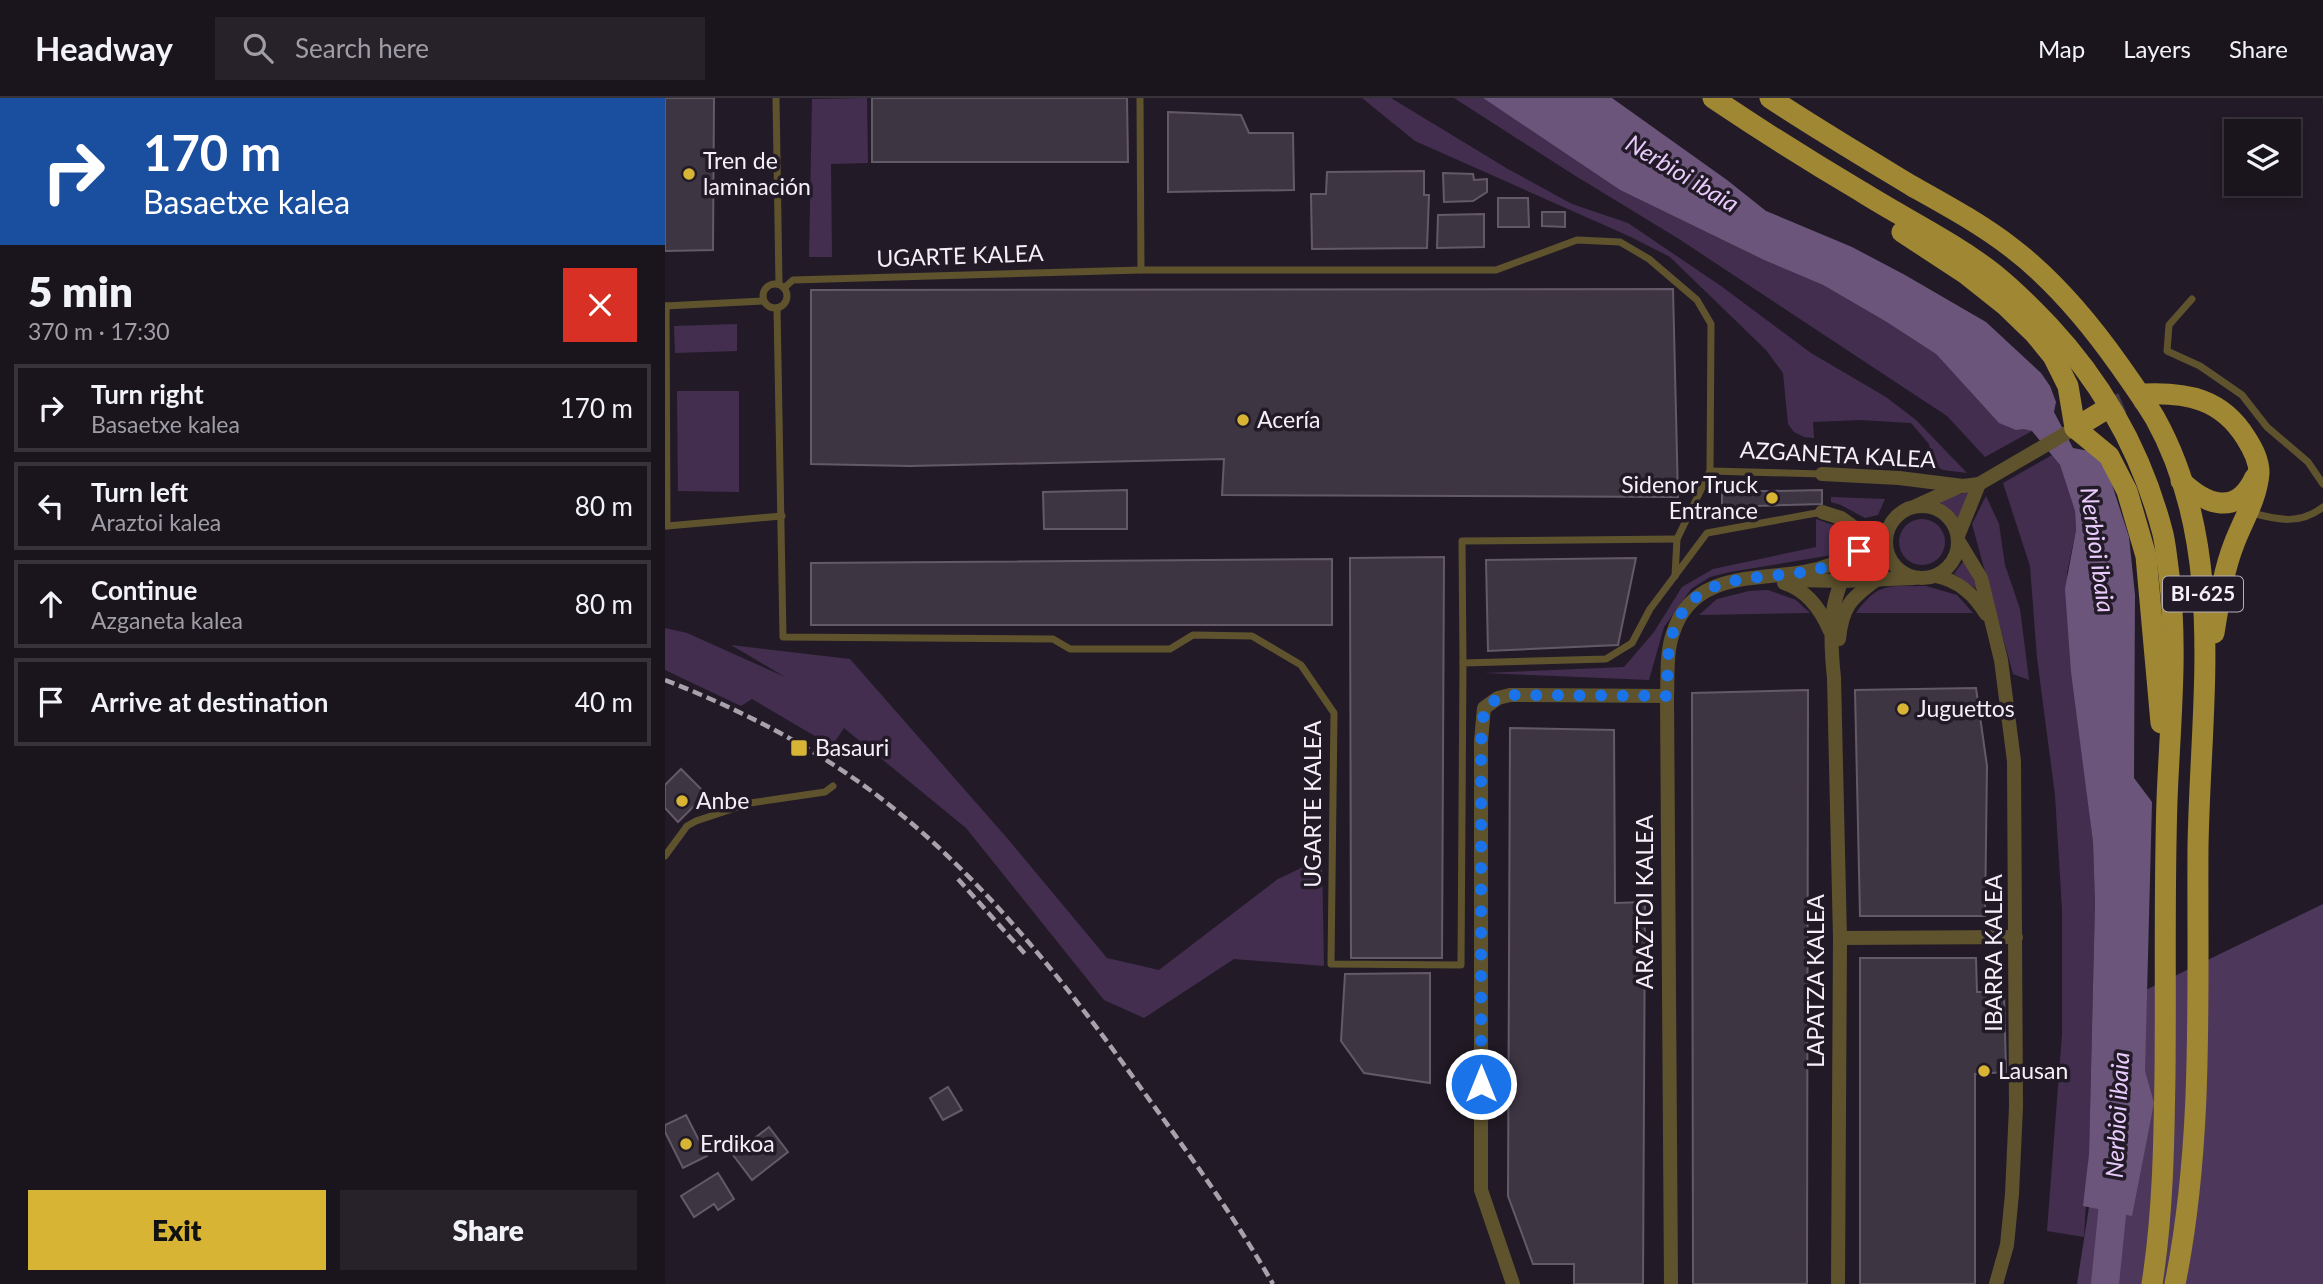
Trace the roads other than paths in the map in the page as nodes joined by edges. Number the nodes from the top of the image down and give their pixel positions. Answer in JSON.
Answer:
{"nodes":[{"id":1,"x":776,"y":98,"type":"edge"},
{"id":2,"x":1140,"y":98,"type":"edge"},
{"id":3,"x":1770,"y":98,"type":"edge"},
{"id":4,"x":1722,"y":104,"type":"edge"},
{"id":5,"x":1140,"y":270,"type":"junction"},
{"id":6,"x":781,"y":286,"type":"junction"},
{"id":7,"x":2192,"y":299,"type":"dead end"},
{"id":8,"x":763,"y":301,"type":"junction"},
{"id":9,"x":666,"y":306,"type":"edge"},
{"id":10,"x":777,"y":308,"type":"junction"},
{"id":11,"x":2144,"y":394,"type":"tunnel mouth"},
{"id":12,"x":2103,"y":411,"type":"tunnel mouth"},
{"id":13,"x":2075,"y":428,"type":"junction"},
{"id":14,"x":2259,"y":469,"type":"junction"},
{"id":15,"x":1710,"y":471,"type":"junction"},
{"id":16,"x":1822,"y":474,"type":"joint"},
{"id":17,"x":2181,"y":481,"type":"junction"},
{"id":18,"x":1979,"y":484,"type":"junction"},
{"id":19,"x":2323,"y":484,"type":"edge"},
{"id":20,"x":1963,"y":486,"type":"junction"},
{"id":21,"x":1916,"y":506,"type":"junction"},
{"id":22,"x":2323,"y":507,"type":"edge"},
{"id":23,"x":666,"y":512,"type":"edge"},
{"id":24,"x":1822,"y":512,"type":"joint"},
{"id":25,"x":2248,"y":512,"type":"junction"},
{"id":26,"x":782,"y":516,"type":"junction"},
{"id":27,"x":666,"y":526,"type":"edge"},
{"id":28,"x":1958,"y":538,"type":"junction"},
{"id":29,"x":1677,"y":539,"type":"junction"},
{"id":30,"x":1870,"y":539,"type":"junction"},
{"id":31,"x":1885,"y":540,"type":"junction"},
{"id":32,"x":1859,"y":551,"type":"junction"},
{"id":33,"x":1674,"y":576,"type":"junction"},
{"id":34,"x":1936,"y":576,"type":"junction"},
{"id":35,"x":1762,"y":577,"type":"junction"},
{"id":36,"x":1915,"y":578,"type":"junction"},
{"id":37,"x":1876,"y":580,"type":"junction"},
{"id":38,"x":1842,"y":581,"type":"junction"},
{"id":39,"x":1990,"y":622,"type":"junction"},
{"id":40,"x":1830,"y":631,"type":"junction"},
{"id":41,"x":1463,"y":663,"type":"junction"},
{"id":42,"x":1834,"y":678,"type":"junction"},
{"id":43,"x":2206,"y":695,"type":"junction"},
{"id":44,"x":1667,"y":696,"type":"junction"},
{"id":45,"x":833,"y":786,"type":"dead end"},
{"id":46,"x":2167,"y":799,"type":"junction"},
{"id":47,"x":665,"y":856,"type":"edge"},
{"id":48,"x":1840,"y":937,"type":"junction"},
{"id":49,"x":2017,"y":937,"type":"junction"},
{"id":50,"x":1513,"y":1284,"type":"edge"},
{"id":51,"x":1671,"y":1284,"type":"edge"},
{"id":52,"x":1838,"y":1284,"type":"edge"},
{"id":53,"x":1996,"y":1284,"type":"edge"},
{"id":54,"x":2152,"y":1284,"type":"edge"},
{"id":55,"x":2175,"y":1284,"type":"edge"}],
"edges":[{"from":1,"to":6,"type":"lane","name":"UGARTE KALEA"},
{"from":2,"to":5,"type":"lane"},
{"from":3,"to":17,"type":"main road","number":"BI-625"},
{"from":4,"to":13,"type":"main road"},
{"from":4,"to":46,"type":"main road","number":"BI-625"},
{"from":5,"to":6,"type":"lane","name":"UGARTE KALEA"},
{"from":5,"to":15,"type":"lane","name":"UGARTE KALEA"},
{"from":6,"to":8,"type":"lane"},
{"from":6,"to":10,"type":"lane","name":"UGARTE KALEA"},
{"from":7,"to":19,"type":"lane"},
{"from":8,"to":9,"type":"lane"},
{"from":8,"to":10,"type":"lane"},
{"from":9,"to":23,"type":"lane"},
{"from":10,"to":26,"type":"lane","name":"UGARTE KALEA"},
{"from":11,"to":14,"type":"main road"},
{"from":12,"to":13,"type":"main road"},
{"from":13,"to":18,"type":"street"},
{"from":13,"to":46,"type":"main road"},
{"from":14,"to":17,"type":"main road"},
{"from":14,"to":25,"type":"main road"},
{"from":15,"to":16,"type":"lane","name":"AZGANETA KALEA"},
{"from":15,"to":29,"type":"lane","name":"UGARTE KALEA"},
{"from":16,"to":20,"type":"street","name":"AZGANETA KALEA"},
{"from":17,"to":43,"type":"main road","number":"BI-625"},
{"from":18,"to":20,"type":"street","name":"AZGANETA KALEA"},
{"from":18,"to":28,"type":"street"},
{"from":20,"to":21,"type":"street","name":"AZGANETA KALEA"},
{"from":21,"to":28,"type":"street","name":"AZGANETA KALEA"},
{"from":21,"to":31,"type":"street","name":"AZGANETA KALEA"},
{"from":22,"to":25,"type":"lane"},
{"from":23,"to":27,"type":"lane"},
{"from":24,"to":30,"type":"street"},
{"from":24,"to":33,"type":"lane"},
{"from":25,"to":43,"type":"main road"},
{"from":26,"to":27,"type":"lane"},
{"from":26,"to":41,"type":"lane","name":"UGARTE KALEA"},
{"from":28,"to":34,"type":"street"},
{"from":28,"to":39,"type":"street","name":"IBARRA KALEA"},
{"from":29,"to":33,"type":"lane","name":"UGARTE KALEA"},
{"from":29,"to":41,"type":"lane","name":"UGARTE KALEA"},
{"from":30,"to":31,"type":"street"},
{"from":30,"to":32,"type":"street"},
{"from":31,"to":36,"type":"street"},
{"from":32,"to":35,"type":"street"},
{"from":32,"to":38,"type":"street"},
{"from":33,"to":41,"type":"lane"},
{"from":34,"to":36,"type":"street"},
{"from":34,"to":39,"type":"street","name":"IBARRA KALEA"},
{"from":35,"to":38,"type":"street"},
{"from":35,"to":40,"type":"street"},
{"from":35,"to":44,"type":"street","name":"ARAZTOI KALEA"},
{"from":36,"to":37,"type":"street"},
{"from":37,"to":38,"type":"street"},
{"from":37,"to":42,"type":"street"},
{"from":38,"to":40,"type":"street"},
{"from":39,"to":49,"type":"street","name":"IBARRA KALEA"},
{"from":40,"to":42,"type":"street"},
{"from":42,"to":48,"type":"street","name":"LAPATZA KALEA"},
{"from":43,"to":55,"type":"main road","number":"BI-625"},
{"from":44,"to":50,"type":"street"},
{"from":44,"to":51,"type":"street","name":"ARAZTOI KALEA"},
{"from":45,"to":47,"type":"lane"},
{"from":46,"to":54,"type":"main road","number":"BI-625"},
{"from":48,"to":49,"type":"street"},
{"from":48,"to":52,"type":"street","name":"LAPATZA KALEA"},
{"from":49,"to":53,"type":"street","name":"IBARRA KALEA"}]}
